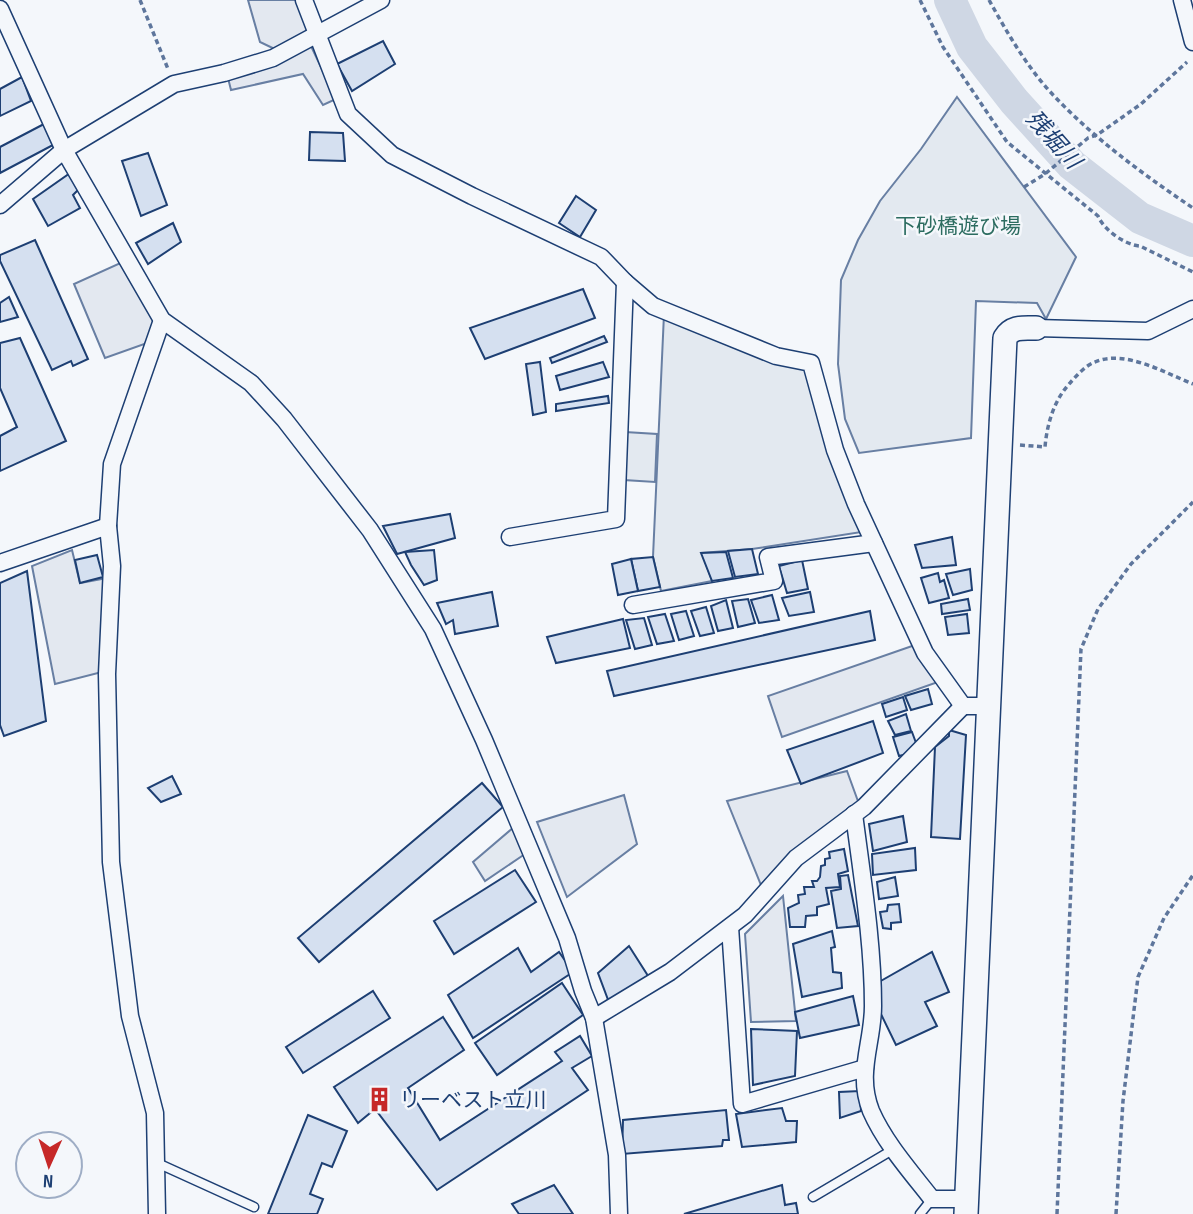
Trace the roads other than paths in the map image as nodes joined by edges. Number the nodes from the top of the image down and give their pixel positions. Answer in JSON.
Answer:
{"nodes":[{"id":1,"x":304,"y":0,"type":"edge"},
{"id":2,"x":381,"y":0,"type":"edge"},
{"id":3,"x":1182,"y":0,"type":"edge"},
{"id":4,"x":0,"y":9,"type":"edge"},
{"id":5,"x":317,"y":34,"type":"junction"},
{"id":6,"x":1193,"y":42,"type":"edge"},
{"id":7,"x":64,"y":150,"type":"junction"},
{"id":8,"x":0,"y":205,"type":"edge"},
{"id":9,"x":625,"y":282,"type":"junction"},
{"id":10,"x":1193,"y":309,"type":"edge"},
{"id":11,"x":162,"y":320,"type":"junction"},
{"id":12,"x":1036,"y":328,"type":"joint"},
{"id":13,"x":108,"y":526,"type":"junction"},
{"id":14,"x":510,"y":537,"type":"dead end"},
{"id":15,"x":874,"y":543,"type":"junction"},
{"id":16,"x":0,"y":563,"type":"edge"},
{"id":17,"x":634,"y":605,"type":"dead end"},
{"id":18,"x":962,"y":706,"type":"junction"},
{"id":19,"x":988,"y":706,"type":"junction"},
{"id":20,"x":854,"y":814,"type":"junction"},
{"id":21,"x":730,"y":927,"type":"junction"},
{"id":22,"x":594,"y":1018,"type":"junction"},
{"id":23,"x":865,"y":1068,"type":"junction"},
{"id":24,"x":894,"y":1149,"type":"junction"},
{"id":25,"x":155,"y":1162,"type":"junction"},
{"id":26,"x":813,"y":1197,"type":"dead end"},
{"id":27,"x":932,"y":1199,"type":"junction"},
{"id":28,"x":967,"y":1207,"type":"edge"},
{"id":29,"x":254,"y":1208,"type":"dead end"},
{"id":30,"x":157,"y":1214,"type":"edge"},
{"id":31,"x":618,"y":1214,"type":"edge"},
{"id":32,"x":920,"y":1214,"type":"edge"}],
"edges":[{"from":1,"to":5,"type":"street"},
{"from":2,"to":5,"type":"street"},
{"from":3,"to":6,"type":"street"},
{"from":4,"to":7,"type":"street"},
{"from":5,"to":7,"type":"street"},
{"from":5,"to":9,"type":"street"},
{"from":7,"to":8,"type":"street"},
{"from":7,"to":11,"type":"street"},
{"from":9,"to":14,"type":"street"},
{"from":9,"to":15,"type":"street"},
{"from":10,"to":12,"type":"street"},
{"from":11,"to":13,"type":"street"},
{"from":11,"to":22,"type":"street"},
{"from":12,"to":19,"type":"street"},
{"from":13,"to":16,"type":"street"},
{"from":13,"to":25,"type":"street"},
{"from":15,"to":17,"type":"street"},
{"from":15,"to":18,"type":"street"},
{"from":18,"to":19,"type":"street"},
{"from":18,"to":20,"type":"street"},
{"from":19,"to":28,"type":"street"},
{"from":20,"to":21,"type":"street"},
{"from":20,"to":23,"type":"street"},
{"from":21,"to":22,"type":"street"},
{"from":21,"to":23,"type":"street"},
{"from":22,"to":31,"type":"street"},
{"from":23,"to":24,"type":"street"},
{"from":24,"to":26,"type":"lane"},
{"from":24,"to":27,"type":"street"},
{"from":25,"to":29,"type":"lane"},
{"from":25,"to":30,"type":"street"},
{"from":27,"to":28,"type":"street"},
{"from":27,"to":32,"type":"lane"}]}
